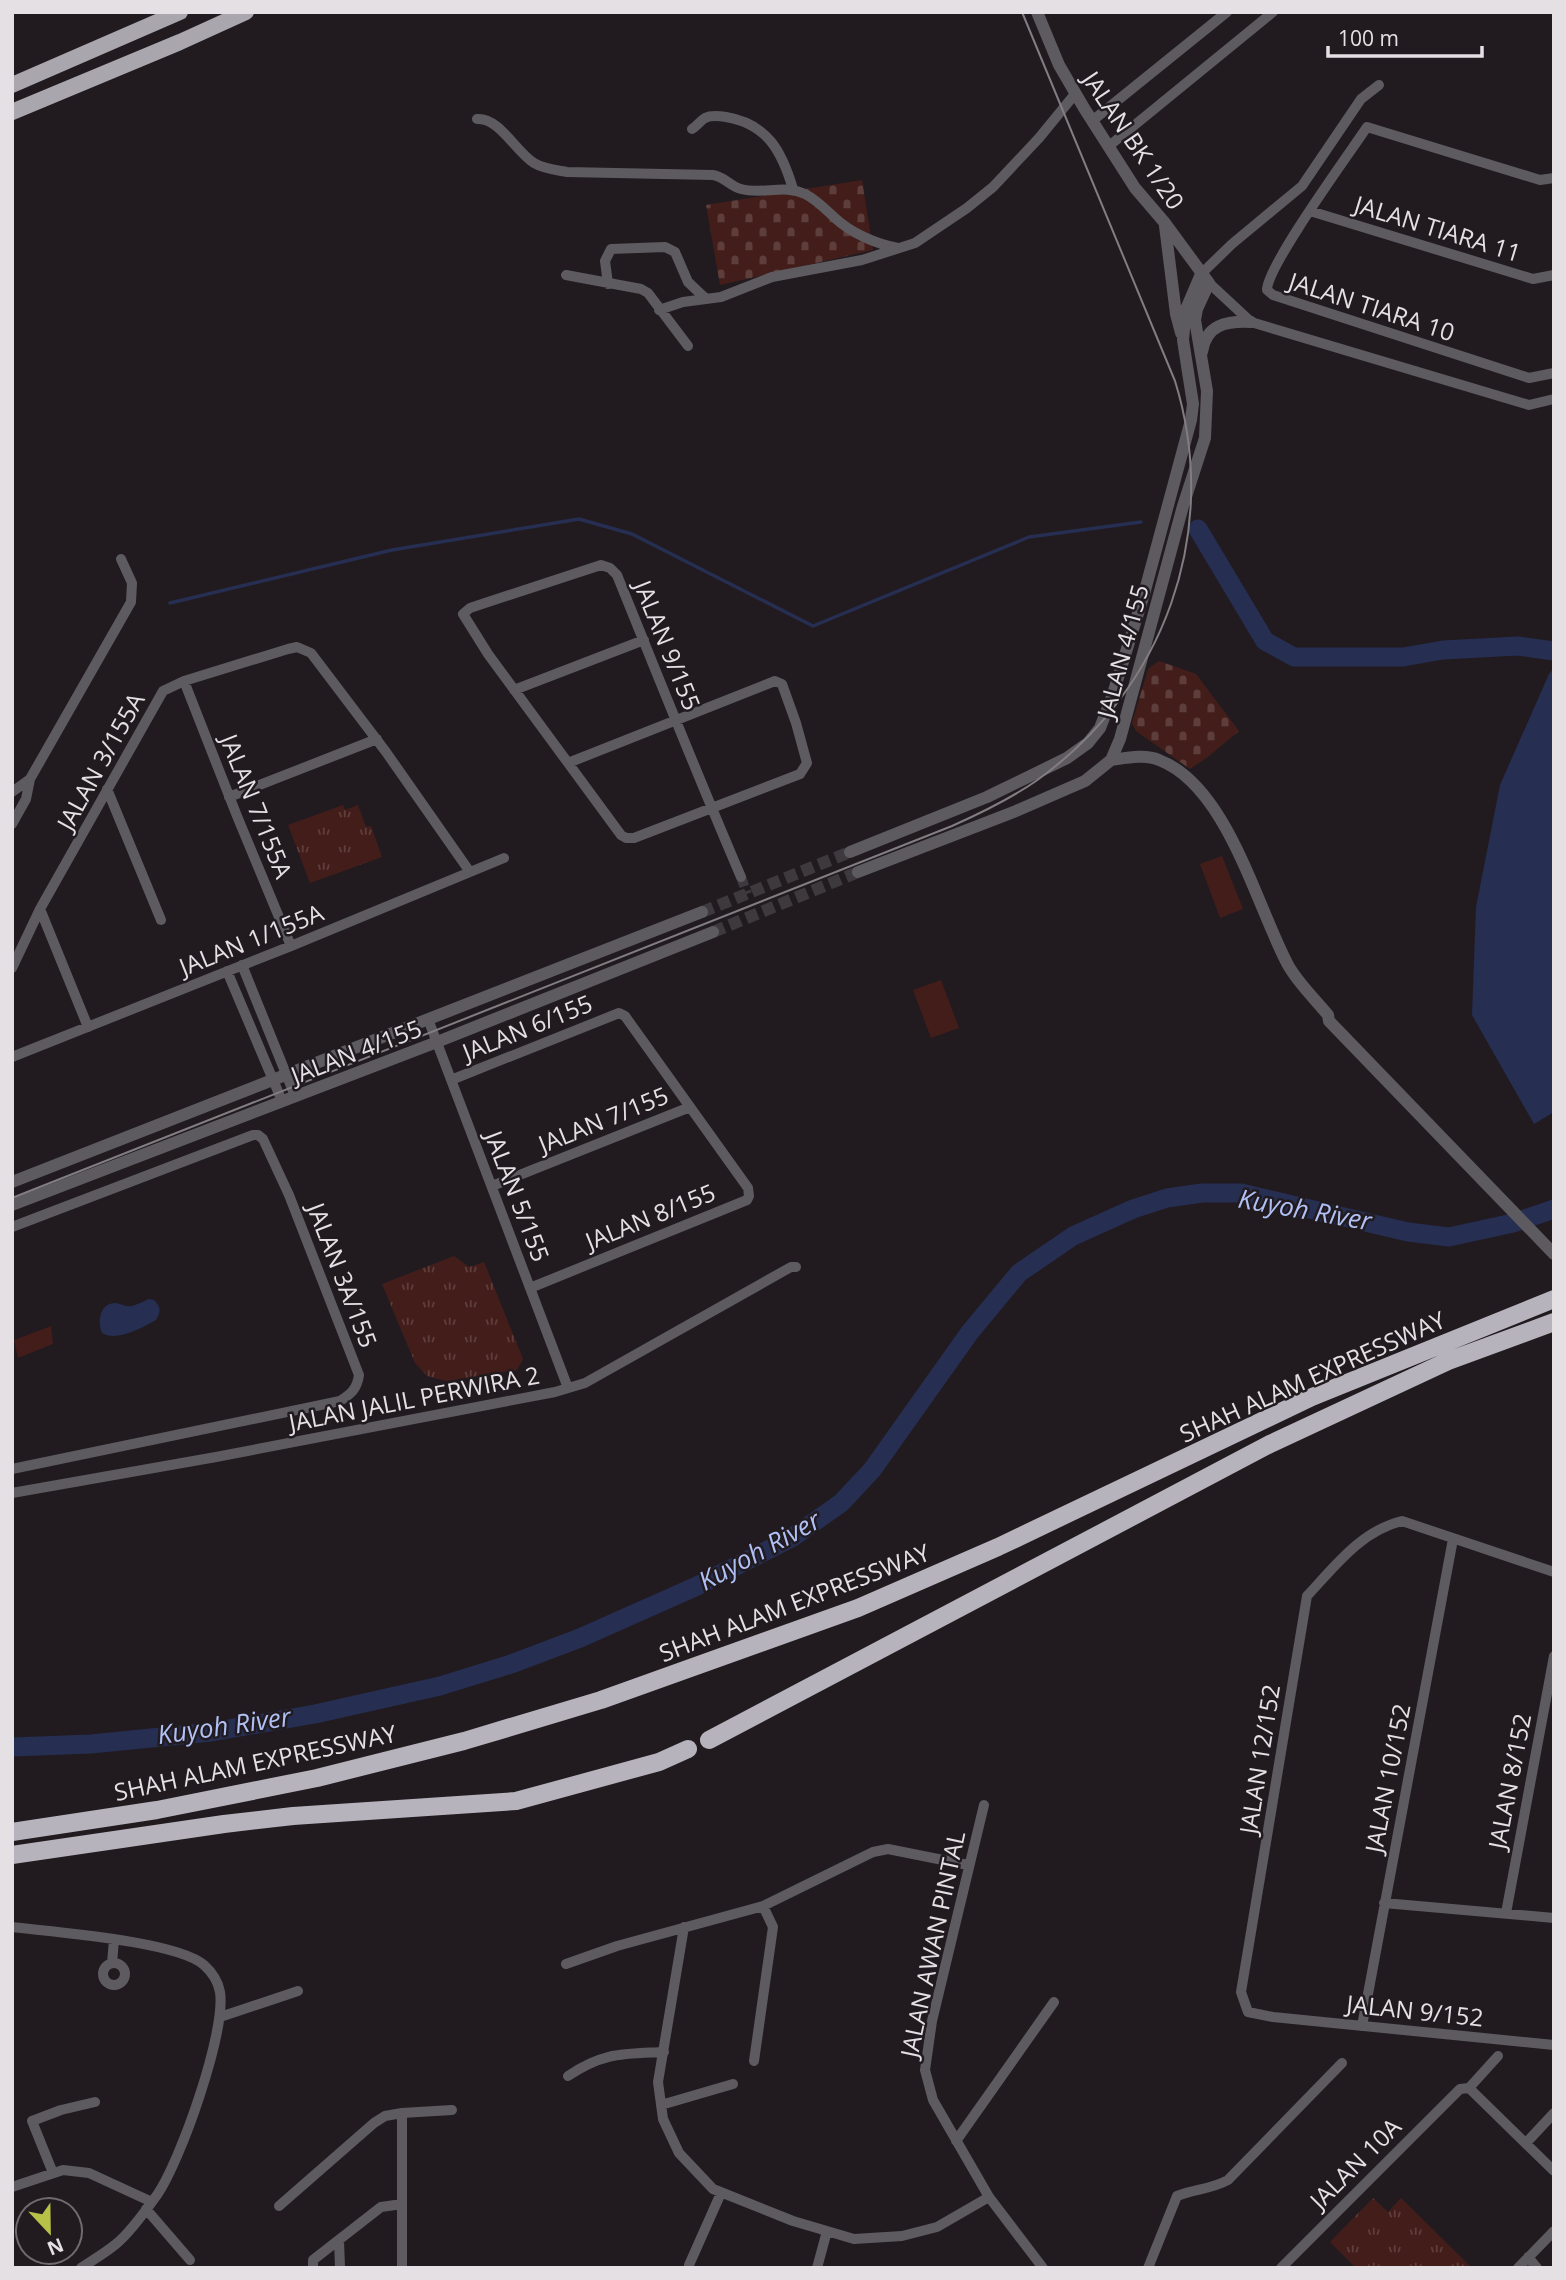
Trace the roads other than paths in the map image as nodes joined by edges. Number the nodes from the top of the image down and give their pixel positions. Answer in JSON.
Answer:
{"nodes":[{"id":1,"x":180,"y":12,"type":"edge"},
{"id":2,"x":246,"y":12,"type":"edge"},
{"id":3,"x":1037,"y":12,"type":"edge"},
{"id":4,"x":1227,"y":12,"type":"edge"},
{"id":5,"x":1273,"y":12,"type":"edge"},
{"id":6,"x":12,"y":85,"type":"edge"},
{"id":7,"x":1379,"y":85,"type":"dead end"},
{"id":8,"x":1075,"y":94,"type":"junction"},
{"id":9,"x":12,"y":112,"type":"edge"},
{"id":10,"x":477,"y":119,"type":"dead end"},
{"id":11,"x":1092,"y":121,"type":"junction"},
{"id":12,"x":692,"y":129,"type":"dead end"},
{"id":13,"x":1109,"y":146,"type":"junction"},
{"id":14,"x":1554,"y":178,"type":"edge"},
{"id":15,"x":793,"y":189,"type":"junction"},
{"id":16,"x":1310,"y":211,"type":"junction"},
{"id":17,"x":1165,"y":223,"type":"junction"},
{"id":18,"x":901,"y":248,"type":"junction"},
{"id":19,"x":566,"y":275,"type":"dead end"},
{"id":20,"x":1554,"y":275,"type":"edge"},
{"id":21,"x":1205,"y":279,"type":"junction"},
{"id":22,"x":608,"y":284,"type":"junction"},
{"id":23,"x":706,"y":299,"type":"junction"},
{"id":24,"x":659,"y":310,"type":"junction"},
{"id":25,"x":1251,"y":322,"type":"junction"},
{"id":26,"x":1183,"y":340,"type":"junction"},
{"id":27,"x":688,"y":346,"type":"dead end"},
{"id":28,"x":1201,"y":359,"type":"junction"},
{"id":29,"x":1554,"y":373,"type":"edge"},
{"id":30,"x":1554,"y":400,"type":"edge"},
{"id":31,"x":121,"y":559,"type":"dead end"},
{"id":32,"x":643,"y":640,"type":"junction"},
{"id":33,"x":184,"y":681,"type":"junction"},
{"id":34,"x":514,"y":690,"type":"junction"},
{"id":35,"x":676,"y":720,"type":"junction"},
{"id":36,"x":377,"y":739,"type":"junction"},
{"id":37,"x":1111,"y":760,"type":"junction"},
{"id":38,"x":568,"y":763,"type":"junction"},
{"id":39,"x":30,"y":779,"type":"junction"},
{"id":40,"x":107,"y":789,"type":"junction"},
{"id":41,"x":12,"y":792,"type":"edge"},
{"id":42,"x":229,"y":797,"type":"junction"},
{"id":43,"x":26,"y":799,"type":"junction"},
{"id":44,"x":712,"y":808,"type":"junction"},
{"id":45,"x":12,"y":824,"type":"edge"},
{"id":46,"x":850,"y":852,"type":"tunnel mouth"},
{"id":47,"x":504,"y":858,"type":"dead end"},
{"id":48,"x":470,"y":872,"type":"junction"},
{"id":49,"x":858,"y":872,"type":"tunnel mouth"},
{"id":50,"x":741,"y":877,"type":"tunnel mouth"},
{"id":51,"x":40,"y":909,"type":"junction"},
{"id":52,"x":702,"y":912,"type":"tunnel mouth"},
{"id":53,"x":161,"y":920,"type":"dead end"},
{"id":54,"x":713,"y":932,"type":"tunnel mouth"},
{"id":55,"x":291,"y":946,"type":"junction"},
{"id":56,"x":242,"y":965,"type":"junction"},
{"id":57,"x":12,"y":968,"type":"edge"},
{"id":58,"x":227,"y":971,"type":"junction"},
{"id":59,"x":428,"y":1019,"type":"junction"},
{"id":60,"x":1333,"y":1020,"type":"junction"},
{"id":61,"x":88,"y":1027,"type":"junction"},
{"id":62,"x":437,"y":1042,"type":"junction"},
{"id":63,"x":12,"y":1057,"type":"edge"},
{"id":64,"x":286,"y":1074,"type":"junction"},
{"id":65,"x":273,"y":1080,"type":"junction"},
{"id":66,"x":452,"y":1080,"type":"junction"},
{"id":67,"x":295,"y":1096,"type":"junction"},
{"id":68,"x":282,"y":1101,"type":"junction"},
{"id":69,"x":690,"y":1107,"type":"junction"},
{"id":70,"x":12,"y":1182,"type":"edge"},
{"id":71,"x":492,"y":1186,"type":"junction"},
{"id":72,"x":12,"y":1205,"type":"edge"},
{"id":73,"x":12,"y":1227,"type":"edge"},
{"id":74,"x":1554,"y":1242,"type":"edge"},
{"id":75,"x":1554,"y":1254,"type":"edge"},
{"id":76,"x":796,"y":1267,"type":"dead end"},
{"id":77,"x":530,"y":1288,"type":"junction"},
{"id":78,"x":1554,"y":1299,"type":"edge"},
{"id":79,"x":1554,"y":1322,"type":"edge"},
{"id":80,"x":568,"y":1388,"type":"junction"},
{"id":81,"x":12,"y":1469,"type":"edge"},
{"id":82,"x":12,"y":1493,"type":"edge"},
{"id":83,"x":1453,"y":1539,"type":"junction"},
{"id":84,"x":1554,"y":1572,"type":"edge"},
{"id":85,"x":1554,"y":1656,"type":"edge"},
{"id":86,"x":1542,"y":1717,"type":"junction"},
{"id":87,"x":1554,"y":1720,"type":"edge"},
{"id":88,"x":709,"y":1740,"type":"dead end"},
{"id":89,"x":688,"y":1749,"type":"dead end"},
{"id":90,"x":984,"y":1805,"type":"dead end"},
{"id":91,"x":12,"y":1832,"type":"edge"},
{"id":92,"x":12,"y":1855,"type":"edge"},
{"id":93,"x":968,"y":1865,"type":"junction"},
{"id":94,"x":1384,"y":1903,"type":"junction"},
{"id":95,"x":763,"y":1906,"type":"junction"},
{"id":96,"x":1506,"y":1913,"type":"junction"},
{"id":97,"x":1554,"y":1918,"type":"edge"},
{"id":98,"x":12,"y":1927,"type":"edge"},
{"id":99,"x":684,"y":1927,"type":"junction"},
{"id":100,"x":114,"y":1940,"type":"junction"},
{"id":101,"x":112,"y":1963,"type":"dead end"},
{"id":102,"x":566,"y":1964,"type":"dead end"},
{"id":103,"x":298,"y":1992,"type":"dead end"},
{"id":104,"x":1054,"y":2001,"type":"dead end"},
{"id":105,"x":220,"y":2017,"type":"junction"},
{"id":106,"x":1273,"y":2017,"type":"joint"},
{"id":107,"x":1362,"y":2026,"type":"junction"},
{"id":108,"x":1554,"y":2045,"type":"edge"},
{"id":109,"x":664,"y":2052,"type":"junction"},
{"id":110,"x":1498,"y":2056,"type":"dead end"},
{"id":111,"x":754,"y":2061,"type":"dead end"},
{"id":112,"x":1342,"y":2063,"type":"dead end"},
{"id":113,"x":568,"y":2076,"type":"dead end"},
{"id":114,"x":733,"y":2084,"type":"dead end"},
{"id":115,"x":1464,"y":2088,"type":"junction"},
{"id":116,"x":95,"y":2102,"type":"dead end"},
{"id":117,"x":662,"y":2105,"type":"junction"},
{"id":118,"x":452,"y":2110,"type":"dead end"},
{"id":119,"x":402,"y":2113,"type":"junction"},
{"id":120,"x":1554,"y":2113,"type":"edge"},
{"id":121,"x":956,"y":2141,"type":"junction"},
{"id":122,"x":1526,"y":2143,"type":"junction"},
{"id":123,"x":1554,"y":2171,"type":"edge"},
{"id":124,"x":52,"y":2173,"type":"junction"},
{"id":125,"x":12,"y":2187,"type":"edge"},
{"id":126,"x":722,"y":2193,"type":"junction"},
{"id":127,"x":989,"y":2197,"type":"junction"},
{"id":128,"x":402,"y":2204,"type":"junction"},
{"id":129,"x":149,"y":2206,"type":"junction"},
{"id":130,"x":279,"y":2206,"type":"dead end"},
{"id":131,"x":827,"y":2231,"type":"junction"},
{"id":132,"x":1554,"y":2231,"type":"edge"},
{"id":133,"x":339,"y":2240,"type":"junction"},
{"id":134,"x":1528,"y":2258,"type":"junction"},
{"id":135,"x":190,"y":2260,"type":"dead end"},
{"id":136,"x":689,"y":2265,"type":"dead end"},
{"id":137,"x":81,"y":2268,"type":"edge"},
{"id":138,"x":313,"y":2268,"type":"edge"},
{"id":139,"x":340,"y":2268,"type":"edge"},
{"id":140,"x":402,"y":2268,"type":"edge"},
{"id":141,"x":817,"y":2268,"type":"edge"},
{"id":142,"x":1043,"y":2268,"type":"edge"},
{"id":143,"x":1148,"y":2268,"type":"edge"},
{"id":144,"x":1281,"y":2268,"type":"edge"},
{"id":145,"x":1518,"y":2268,"type":"edge"},
{"id":146,"x":1538,"y":2268,"type":"edge"}],
"edges":[{"from":1,"to":6,"type":"highway"},
{"from":2,"to":9,"type":"highway"},
{"from":3,"to":8,"type":"street","name":"JALAN BK 1/20"},
{"from":4,"to":11,"type":"street"},
{"from":5,"to":13,"type":"street"},
{"from":7,"to":21,"type":"street"},
{"from":8,"to":11,"type":"street","name":"JALAN BK 1/20"},
{"from":8,"to":18,"type":"street"},
{"from":10,"to":15,"type":"street"},
{"from":11,"to":13,"type":"street","name":"JALAN BK 1/20"},
{"from":12,"to":15,"type":"street"},
{"from":13,"to":17,"type":"street","name":"JALAN BK 1/20"},
{"from":14,"to":16,"type":"street"},
{"from":15,"to":18,"type":"street"},
{"from":16,"to":20,"type":"street","name":"JALAN TIARA 11"},
{"from":16,"to":29,"type":"street","name":"JALAN TIARA 10"},
{"from":17,"to":21,"type":"street","name":"JALAN BK 1/20"},
{"from":17,"to":26,"type":"street"},
{"from":18,"to":23,"type":"street"},
{"from":19,"to":22,"type":"street"},
{"from":21,"to":25,"type":"street"},
{"from":21,"to":26,"type":"street","name":"JALAN 4/155"},
{"from":21,"to":28,"type":"street","name":"JALAN 4/155"},
{"from":22,"to":23,"type":"street"},
{"from":22,"to":24,"type":"street"},
{"from":23,"to":24,"type":"street"},
{"from":24,"to":27,"type":"street"},
{"from":25,"to":28,"type":"street"},
{"from":25,"to":30,"type":"street"},
{"from":26,"to":46,"type":"street","name":"JALAN 4/155"},
{"from":28,"to":37,"type":"street","name":"JALAN 4/155"},
{"from":31,"to":39,"type":"street"},
{"from":32,"to":34,"type":"street"},
{"from":32,"to":34,"type":"street","name":"JALAN 9/155"},
{"from":32,"to":35,"type":"street","name":"JALAN 9/155"},
{"from":33,"to":36,"type":"street","name":"JALAN 3/155A"},
{"from":33,"to":40,"type":"street","name":"JALAN 3/155A"},
{"from":33,"to":42,"type":"street","name":"JALAN 7/155A"},
{"from":34,"to":38,"type":"street","name":"JALAN 9/155"},
{"from":35,"to":38,"type":"street"},
{"from":35,"to":44,"type":"street","name":"JALAN 9/155"},
{"from":35,"to":44,"type":"street"},
{"from":36,"to":42,"type":"street"},
{"from":36,"to":48,"type":"street"},
{"from":37,"to":49,"type":"street"},
{"from":37,"to":60,"type":"street"},
{"from":38,"to":44,"type":"street","name":"JALAN 9/155"},
{"from":39,"to":41,"type":"street"},
{"from":39,"to":43,"type":"street"},
{"from":40,"to":51,"type":"street","name":"JALAN 3/155A"},
{"from":40,"to":53,"type":"street"},
{"from":41,"to":43,"type":"street"},
{"from":42,"to":55,"type":"street","name":"JALAN 7/155A"},
{"from":43,"to":45,"type":"street"},
{"from":44,"to":50,"type":"street","name":"JALAN 9/155"},
{"from":47,"to":48,"type":"street","name":"JALAN 1/155A"},
{"from":48,"to":55,"type":"street","name":"JALAN 1/155A"},
{"from":51,"to":57,"type":"street","name":"JALAN 3/155A"},
{"from":51,"to":61,"type":"street"},
{"from":52,"to":59,"type":"street","name":"JALAN 4/155"},
{"from":54,"to":62,"type":"street","name":"JALAN 4/155"},
{"from":55,"to":56,"type":"street","name":"JALAN 1/155A"},
{"from":56,"to":58,"type":"street","name":"JALAN 1/155A"},
{"from":56,"to":64,"type":"street"},
{"from":58,"to":61,"type":"street","name":"JALAN 1/155A"},
{"from":58,"to":65,"type":"street"},
{"from":59,"to":62,"type":"street","name":"JALAN 5/155"},
{"from":59,"to":64,"type":"street","name":"JALAN 4/155"},
{"from":60,"to":74,"type":"street"},
{"from":60,"to":75,"type":"street"},
{"from":61,"to":63,"type":"street","name":"JALAN 1/155A"},
{"from":62,"to":66,"type":"street","name":"JALAN 5/155"},
{"from":62,"to":67,"type":"street","name":"JALAN 4/155"},
{"from":64,"to":65,"type":"street","name":"JALAN 4/155"},
{"from":64,"to":67,"type":"street"},
{"from":65,"to":68,"type":"street"},
{"from":65,"to":70,"type":"street","name":"JALAN 4/155"},
{"from":66,"to":69,"type":"street","name":"JALAN 6/155"},
{"from":66,"to":71,"type":"street","name":"JALAN 5/155"},
{"from":67,"to":68,"type":"street","name":"JALAN 4/155"},
{"from":68,"to":72,"type":"street","name":"JALAN 4/155"},
{"from":69,"to":71,"type":"street","name":"JALAN 7/155"},
{"from":69,"to":77,"type":"street","name":"JALAN 8/155"},
{"from":71,"to":77,"type":"street","name":"JALAN 5/155"},
{"from":73,"to":81,"type":"street","name":"JALAN 3A/155"},
{"from":76,"to":80,"type":"street","name":"JALAN JALIL PERWIRA 2"},
{"from":77,"to":80,"type":"street","name":"JALAN 5/155"},
{"from":78,"to":91,"type":"highway","name":"SHAH ALAM EXPRESSWAY"},
{"from":79,"to":88,"type":"highway","name":"SHAH ALAM EXPRESSWAY"},
{"from":80,"to":82,"type":"street","name":"JALAN JALIL PERWIRA 2"},
{"from":83,"to":84,"type":"street"},
{"from":83,"to":94,"type":"street","name":"JALAN 10/152"},
{"from":83,"to":106,"type":"street","name":"JALAN 12/152"},
{"from":85,"to":86,"type":"street","name":"JALAN 8/152"},
{"from":86,"to":87,"type":"street"},
{"from":86,"to":96,"type":"street","name":"JALAN 8/152"},
{"from":89,"to":92,"type":"highway","name":"SHAH ALAM EXPRESSWAY"},
{"from":90,"to":93,"type":"street","name":"JALAN AWAN PINTAL"},
{"from":93,"to":95,"type":"street"},
{"from":93,"to":121,"type":"street","name":"JALAN AWAN PINTAL"},
{"from":94,"to":96,"type":"street"},
{"from":94,"to":107,"type":"street","name":"JALAN 10/152"},
{"from":95,"to":99,"type":"street"},
{"from":95,"to":111,"type":"street"},
{"from":96,"to":97,"type":"street"},
{"from":98,"to":100,"type":"street"},
{"from":99,"to":102,"type":"street"},
{"from":99,"to":109,"type":"street"},
{"from":100,"to":101,"type":"street"},
{"from":100,"to":105,"type":"street"},
{"from":103,"to":105,"type":"street"},
{"from":104,"to":121,"type":"street"},
{"from":105,"to":129,"type":"street"},
{"from":106,"to":107,"type":"street","name":"JALAN 9/152"},
{"from":107,"to":108,"type":"street","name":"JALAN 9/152"},
{"from":109,"to":113,"type":"street"},
{"from":109,"to":117,"type":"street"},
{"from":110,"to":115,"type":"street","name":"JALAN 10A"},
{"from":112,"to":143,"type":"street"},
{"from":114,"to":117,"type":"street"},
{"from":115,"to":122,"type":"street"},
{"from":115,"to":144,"type":"street","name":"JALAN 10A"},
{"from":116,"to":124,"type":"street"},
{"from":117,"to":126,"type":"street"},
{"from":118,"to":119,"type":"street"},
{"from":119,"to":128,"type":"street"},
{"from":119,"to":130,"type":"street"},
{"from":120,"to":122,"type":"street"},
{"from":121,"to":127,"type":"street","name":"JALAN AWAN PINTAL"},
{"from":122,"to":123,"type":"street"},
{"from":124,"to":125,"type":"street"},
{"from":124,"to":129,"type":"street"},
{"from":126,"to":131,"type":"street"},
{"from":126,"to":136,"type":"street"},
{"from":127,"to":131,"type":"street"},
{"from":127,"to":142,"type":"street","name":"JALAN AWAN PINTAL"},
{"from":128,"to":133,"type":"street"},
{"from":128,"to":140,"type":"street"},
{"from":129,"to":135,"type":"street"},
{"from":129,"to":137,"type":"street"},
{"from":131,"to":141,"type":"street"},
{"from":132,"to":134,"type":"street"},
{"from":133,"to":138,"type":"street"},
{"from":133,"to":139,"type":"street"},
{"from":134,"to":145,"type":"street"},
{"from":134,"to":146,"type":"street"}]}
